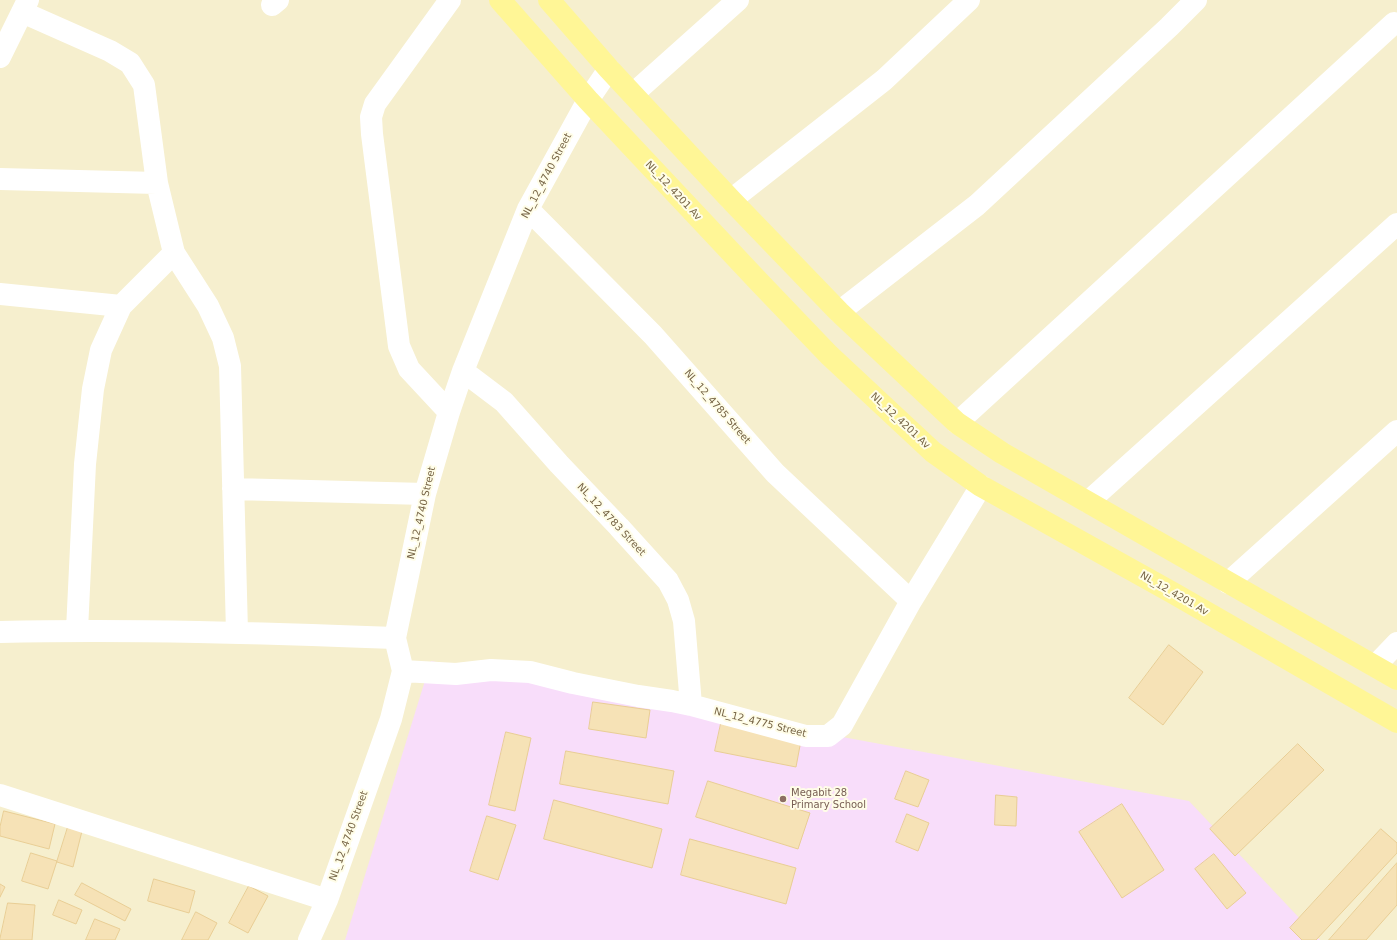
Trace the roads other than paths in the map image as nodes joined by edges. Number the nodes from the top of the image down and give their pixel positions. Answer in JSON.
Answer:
{"nodes":[{"id":1,"x":450,"y":0,"type":"edge"},
{"id":2,"x":500,"y":0,"type":"edge"},
{"id":3,"x":550,"y":0,"type":"edge"},
{"id":4,"x":738,"y":0,"type":"edge"},
{"id":5,"x":969,"y":0,"type":"edge"},
{"id":6,"x":1196,"y":0,"type":"edge"},
{"id":7,"x":25,"y":6,"type":"edge"},
{"id":8,"x":1394,"y":23,"type":"dead end"},
{"id":9,"x":0,"y":57,"type":"edge"},
{"id":10,"x":609,"y":69,"type":"junction"},
{"id":11,"x":633,"y":94,"type":"junction"},
{"id":12,"x":588,"y":100,"type":"junction"},
{"id":13,"x":0,"y":179,"type":"edge"},
{"id":14,"x":157,"y":183,"type":"junction"},
{"id":15,"x":730,"y":200,"type":"junction"},
{"id":16,"x":528,"y":209,"type":"junction"},
{"id":17,"x":1397,"y":224,"type":"edge"},
{"id":18,"x":174,"y":253,"type":"junction"},
{"id":19,"x":0,"y":294,"type":"edge"},
{"id":20,"x":120,"y":306,"type":"junction"},
{"id":21,"x":839,"y":312,"type":"junction"},
{"id":22,"x":463,"y":371,"type":"junction"},
{"id":23,"x":449,"y":412,"type":"junction"},
{"id":24,"x":957,"y":423,"type":"junction"},
{"id":25,"x":1397,"y":431,"type":"edge"},
{"id":26,"x":981,"y":486,"type":"junction"},
{"id":27,"x":233,"y":489,"type":"junction"},
{"id":28,"x":425,"y":494,"type":"junction"},
{"id":29,"x":1088,"y":502,"type":"junction"},
{"id":30,"x":1228,"y":583,"type":"junction"},
{"id":31,"x":911,"y":601,"type":"junction"},
{"id":32,"x":77,"y":630,"type":"junction"},
{"id":33,"x":0,"y":632,"type":"edge"},
{"id":34,"x":237,"y":632,"type":"junction"},
{"id":35,"x":395,"y":638,"type":"junction"},
{"id":36,"x":1397,"y":642,"type":"edge"},
{"id":37,"x":1375,"y":666,"type":"junction"},
{"id":38,"x":403,"y":671,"type":"junction"},
{"id":39,"x":1397,"y":679,"type":"edge"},
{"id":40,"x":691,"y":705,"type":"junction"},
{"id":41,"x":1397,"y":722,"type":"edge"},
{"id":42,"x":0,"y":795,"type":"edge"},
{"id":43,"x":327,"y":900,"type":"junction"},
{"id":44,"x":309,"y":940,"type":"edge"}],
"edges":[{"from":1,"to":23,"type":"street"},
{"from":2,"to":12,"type":"main road","name":"NL_12_4201 Av"},
{"from":3,"to":10,"type":"main road"},
{"from":4,"to":11,"type":"street"},
{"from":5,"to":15,"type":"street"},
{"from":6,"to":21,"type":"street"},
{"from":7,"to":9,"type":"street"},
{"from":7,"to":14,"type":"street"},
{"from":8,"to":24,"type":"street"},
{"from":10,"to":11,"type":"main road"},
{"from":10,"to":12,"type":"street","name":"NL_12_4740 Street"},
{"from":11,"to":15,"type":"main road"},
{"from":12,"to":16,"type":"street","name":"NL_12_4740 Street"},
{"from":12,"to":26,"type":"main road","name":"NL_12_4201 Av"},
{"from":13,"to":14,"type":"street"},
{"from":14,"to":18,"type":"street"},
{"from":15,"to":21,"type":"main road"},
{"from":16,"to":22,"type":"street","name":"NL_12_4740 Street"},
{"from":16,"to":31,"type":"street","name":"NL_12_4785 Street"},
{"from":17,"to":29,"type":"street"},
{"from":18,"to":20,"type":"street"},
{"from":18,"to":27,"type":"street"},
{"from":19,"to":20,"type":"street"},
{"from":20,"to":32,"type":"street"},
{"from":21,"to":24,"type":"main road"},
{"from":22,"to":23,"type":"street","name":"NL_12_4740 Street"},
{"from":22,"to":40,"type":"street","name":"NL_12_4783 Street"},
{"from":23,"to":28,"type":"street","name":"NL_12_4740 Street"},
{"from":24,"to":29,"type":"main road"},
{"from":25,"to":30,"type":"street"},
{"from":26,"to":31,"type":"street","name":"NL_12_4775 Street"},
{"from":26,"to":41,"type":"main road","name":"NL_12_4201 Av"},
{"from":27,"to":28,"type":"street"},
{"from":27,"to":34,"type":"street"},
{"from":28,"to":35,"type":"street","name":"NL_12_4740 Street"},
{"from":29,"to":30,"type":"main road"},
{"from":30,"to":37,"type":"main road"},
{"from":31,"to":40,"type":"street","name":"NL_12_4775 Street"},
{"from":32,"to":33,"type":"street"},
{"from":32,"to":34,"type":"street"},
{"from":34,"to":35,"type":"street"},
{"from":35,"to":38,"type":"street","name":"NL_12_4740 Street"},
{"from":36,"to":37,"type":"street"},
{"from":37,"to":39,"type":"main road"},
{"from":38,"to":40,"type":"street","name":"NL_12_4775 Street"},
{"from":38,"to":43,"type":"street","name":"NL_12_4740 Street"},
{"from":42,"to":43,"type":"street"},
{"from":43,"to":44,"type":"street","name":"NL_12_4740 Street"}]}
